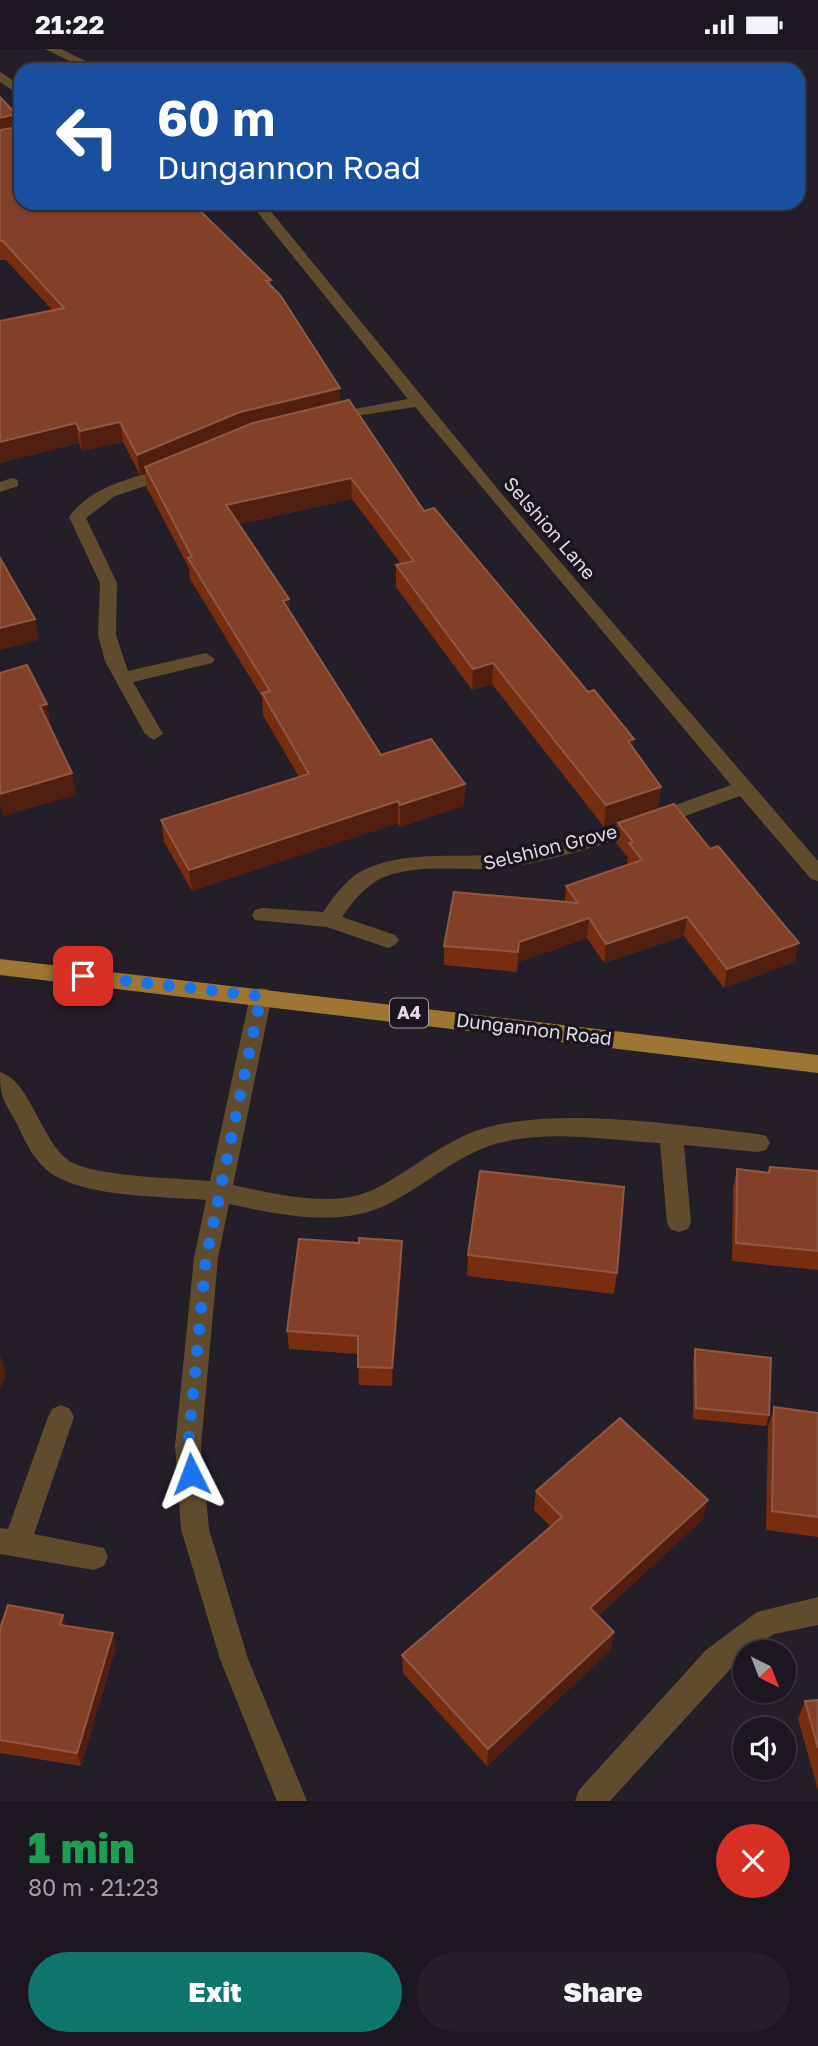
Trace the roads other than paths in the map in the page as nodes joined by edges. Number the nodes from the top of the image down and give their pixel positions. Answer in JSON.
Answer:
{"nodes":[{"id":1,"x":51,"y":49,"type":"edge"},
{"id":2,"x":82,"y":63,"type":"edge"},
{"id":3,"x":0,"y":76,"type":"edge"},
{"id":4,"x":14,"y":87,"type":"edge"},
{"id":5,"x":263,"y":210,"type":"edge"},
{"id":6,"x":417,"y":402,"type":"junction"},
{"id":7,"x":310,"y":422,"type":"edge"},
{"id":8,"x":187,"y":465,"type":"edge"},
{"id":9,"x":206,"y":659,"type":"dead end"},
{"id":10,"x":124,"y":678,"type":"junction"},
{"id":11,"x":154,"y":734,"type":"dead end"},
{"id":12,"x":744,"y":787,"type":"junction"},
{"id":13,"x":818,"y":874,"type":"edge"},
{"id":14,"x":262,"y":915,"type":"dead end"},
{"id":15,"x":328,"y":920,"type":"junction"},
{"id":16,"x":388,"y":940,"type":"dead end"},
{"id":17,"x":0,"y":967,"type":"edge"},
{"id":18,"x":261,"y":996,"type":"junction"},
{"id":19,"x":818,"y":1063,"type":"edge"},
{"id":20,"x":0,"y":1081,"type":"edge"},
{"id":21,"x":671,"y":1134,"type":"junction"},
{"id":22,"x":758,"y":1143,"type":"dead end"},
{"id":23,"x":220,"y":1192,"type":"junction"},
{"id":24,"x":679,"y":1222,"type":"dead end"},
{"id":25,"x":61,"y":1417,"type":"dead end"},
{"id":26,"x":8,"y":1543,"type":"edge"},
{"id":27,"x":94,"y":1557,"type":"dead end"},
{"id":28,"x":818,"y":1611,"type":"edge"},
{"id":29,"x":292,"y":1801,"type":"edge"},
{"id":30,"x":590,"y":1801,"type":"edge"}],
"edges":[{"from":1,"to":2,"type":"street"},
{"from":3,"to":4,"type":"street"},
{"from":5,"to":6,"type":"street","name":"Selshion Lane"},
{"from":6,"to":7,"type":"street"},
{"from":6,"to":12,"type":"street","name":"Selshion Lane"},
{"from":8,"to":10,"type":"street"},
{"from":9,"to":10,"type":"street"},
{"from":10,"to":11,"type":"street"},
{"from":12,"to":13,"type":"street","name":"Selshion Lane"},
{"from":12,"to":15,"type":"street","name":"Selshion Grove"},
{"from":14,"to":15,"type":"street"},
{"from":15,"to":16,"type":"street"},
{"from":17,"to":18,"type":"main road","name":"Dungannon Road","number":"A4"},
{"from":18,"to":19,"type":"main road","name":"Dungannon Road","number":"A4"},
{"from":18,"to":23,"type":"street"},
{"from":20,"to":23,"type":"street"},
{"from":21,"to":22,"type":"street"},
{"from":21,"to":23,"type":"street"},
{"from":21,"to":24,"type":"street"},
{"from":23,"to":29,"type":"street"},
{"from":25,"to":26,"type":"street"},
{"from":26,"to":27,"type":"street"},
{"from":28,"to":30,"type":"street"}]}
